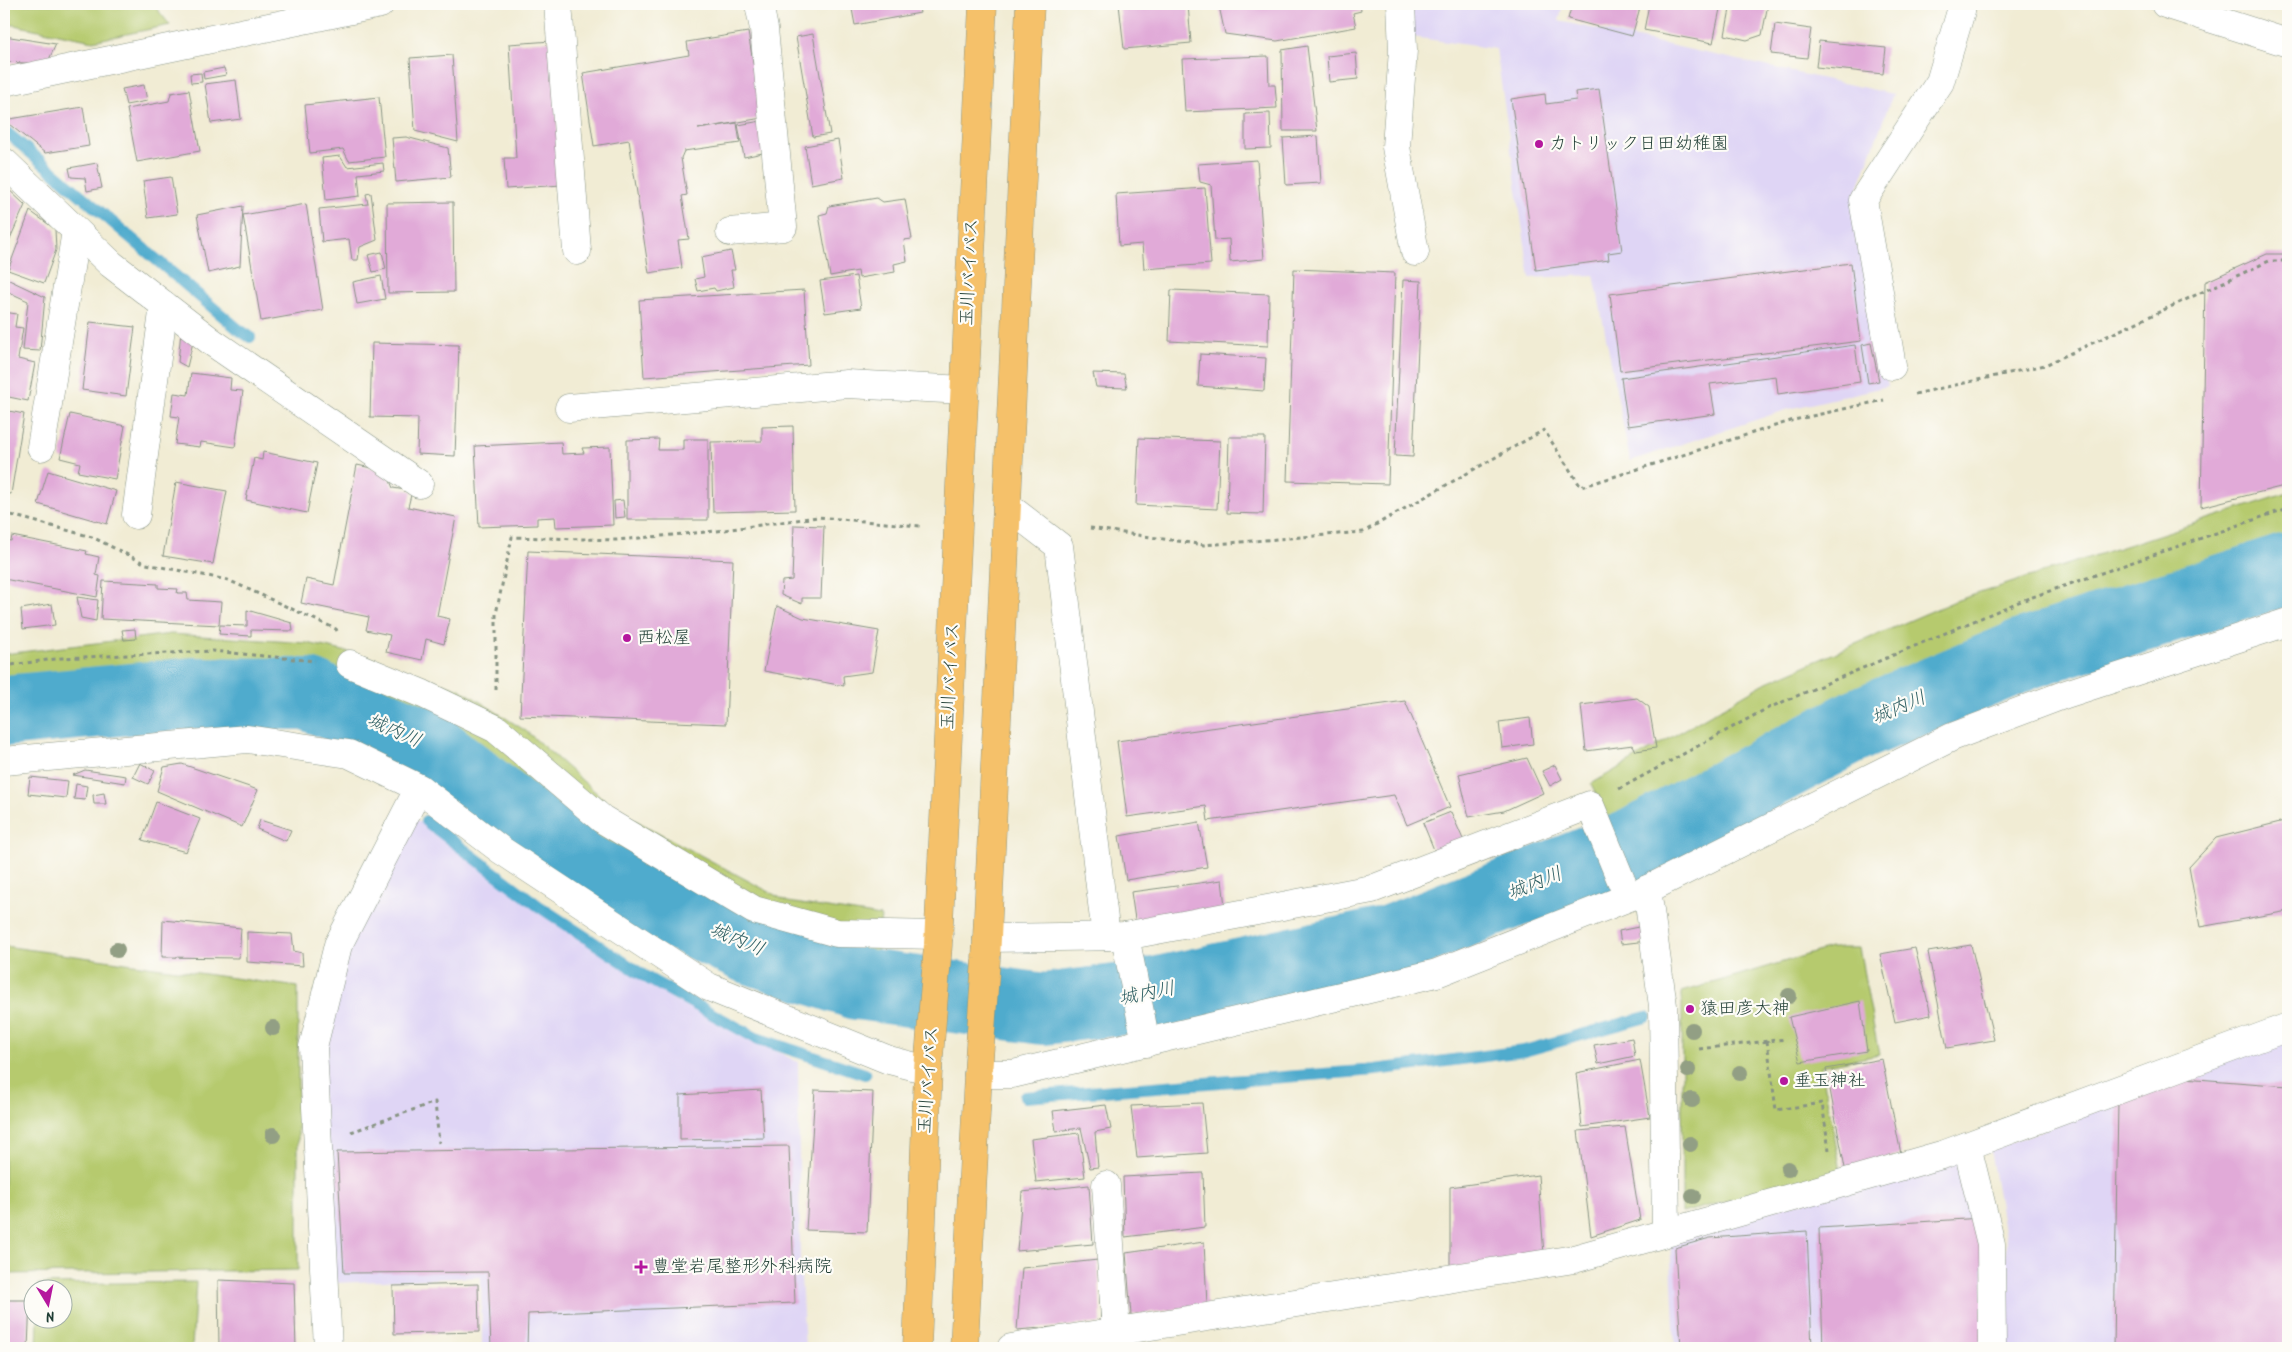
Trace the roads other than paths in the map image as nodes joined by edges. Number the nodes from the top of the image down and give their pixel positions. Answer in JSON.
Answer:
{"nodes":[{"id":1,"x":380,"y":4,"type":"edge"},
{"id":2,"x":558,"y":4,"type":"edge"},
{"id":3,"x":759,"y":4,"type":"edge"},
{"id":4,"x":983,"y":4,"type":"edge"},
{"id":5,"x":1030,"y":4,"type":"edge"},
{"id":6,"x":1401,"y":4,"type":"edge"},
{"id":7,"x":1962,"y":4,"type":"edge"},
{"id":8,"x":2165,"y":4,"type":"edge"},
{"id":9,"x":2288,"y":43,"type":"edge"},
{"id":10,"x":4,"y":82,"type":"edge"},
{"id":11,"x":4,"y":162,"type":"edge"},
{"id":12,"x":76,"y":231,"type":"junction"},
{"id":13,"x":730,"y":232,"type":"dead end"},
{"id":14,"x":577,"y":251,"type":"dead end"},
{"id":15,"x":1415,"y":252,"type":"dead end"},
{"id":16,"x":164,"y":305,"type":"junction"},
{"id":17,"x":1892,"y":366,"type":"dead end"},
{"id":18,"x":965,"y":390,"type":"junction"},
{"id":19,"x":569,"y":408,"type":"dead end"},
{"id":20,"x":42,"y":447,"type":"dead end"},
{"id":21,"x":419,"y":484,"type":"dead end"},
{"id":22,"x":1007,"y":506,"type":"junction"},
{"id":23,"x":136,"y":515,"type":"dead end"},
{"id":24,"x":2288,"y":622,"type":"edge"},
{"id":25,"x":350,"y":664,"type":"road end"},
{"id":26,"x":4,"y":761,"type":"edge"},
{"id":27,"x":420,"y":788,"type":"junction"},
{"id":28,"x":1638,"y":893,"type":"junction"},
{"id":29,"x":1116,"y":936,"type":"junction"},
{"id":30,"x":938,"y":940,"type":"junction"},
{"id":31,"x":987,"y":948,"type":"junction"},
{"id":32,"x":2288,"y":1027,"type":"edge"},
{"id":33,"x":1146,"y":1042,"type":"junction"},
{"id":34,"x":930,"y":1059,"type":"junction"},
{"id":35,"x":979,"y":1063,"type":"junction"},
{"id":36,"x":1967,"y":1146,"type":"junction"},
{"id":37,"x":1106,"y":1185,"type":"dead end"},
{"id":38,"x":1666,"y":1232,"type":"junction"},
{"id":39,"x":1116,"y":1332,"type":"junction"},
{"id":40,"x":328,"y":1348,"type":"edge"},
{"id":41,"x":918,"y":1348,"type":"edge"},
{"id":42,"x":964,"y":1348,"type":"edge"},
{"id":43,"x":1011,"y":1348,"type":"edge"},
{"id":44,"x":1992,"y":1348,"type":"edge"}],
"edges":[{"from":1,"to":10,"type":"street"},
{"from":2,"to":14,"type":"street"},
{"from":3,"to":13,"type":"street"},
{"from":4,"to":18,"type":"highway","name":"玉川バイパス"},
{"from":5,"to":22,"type":"highway"},
{"from":6,"to":15,"type":"street"},
{"from":7,"to":17,"type":"street"},
{"from":8,"to":9,"type":"street"},
{"from":11,"to":12,"type":"street"},
{"from":12,"to":16,"type":"street"},
{"from":12,"to":20,"type":"street"},
{"from":16,"to":21,"type":"street"},
{"from":16,"to":23,"type":"street"},
{"from":18,"to":19,"type":"street"},
{"from":18,"to":30,"type":"highway","name":"玉川バイパス"},
{"from":22,"to":29,"type":"street"},
{"from":22,"to":31,"type":"highway"},
{"from":24,"to":28,"type":"street"},
{"from":25,"to":30,"type":"street"},
{"from":26,"to":27,"type":"street"},
{"from":27,"to":34,"type":"street"},
{"from":27,"to":40,"type":"street"},
{"from":28,"to":29,"type":"street"},
{"from":28,"to":33,"type":"street"},
{"from":28,"to":38,"type":"street"},
{"from":29,"to":31,"type":"street"},
{"from":29,"to":33,"type":"street"},
{"from":30,"to":34,"type":"highway","name":"玉川バイパス"},
{"from":31,"to":35,"type":"highway"},
{"from":32,"to":36,"type":"street"},
{"from":33,"to":35,"type":"street"},
{"from":34,"to":41,"type":"highway","name":"玉川バイパス"},
{"from":35,"to":42,"type":"highway"},
{"from":36,"to":38,"type":"street"},
{"from":36,"to":44,"type":"street"},
{"from":37,"to":39,"type":"street"},
{"from":38,"to":39,"type":"street"},
{"from":39,"to":43,"type":"street"}]}
